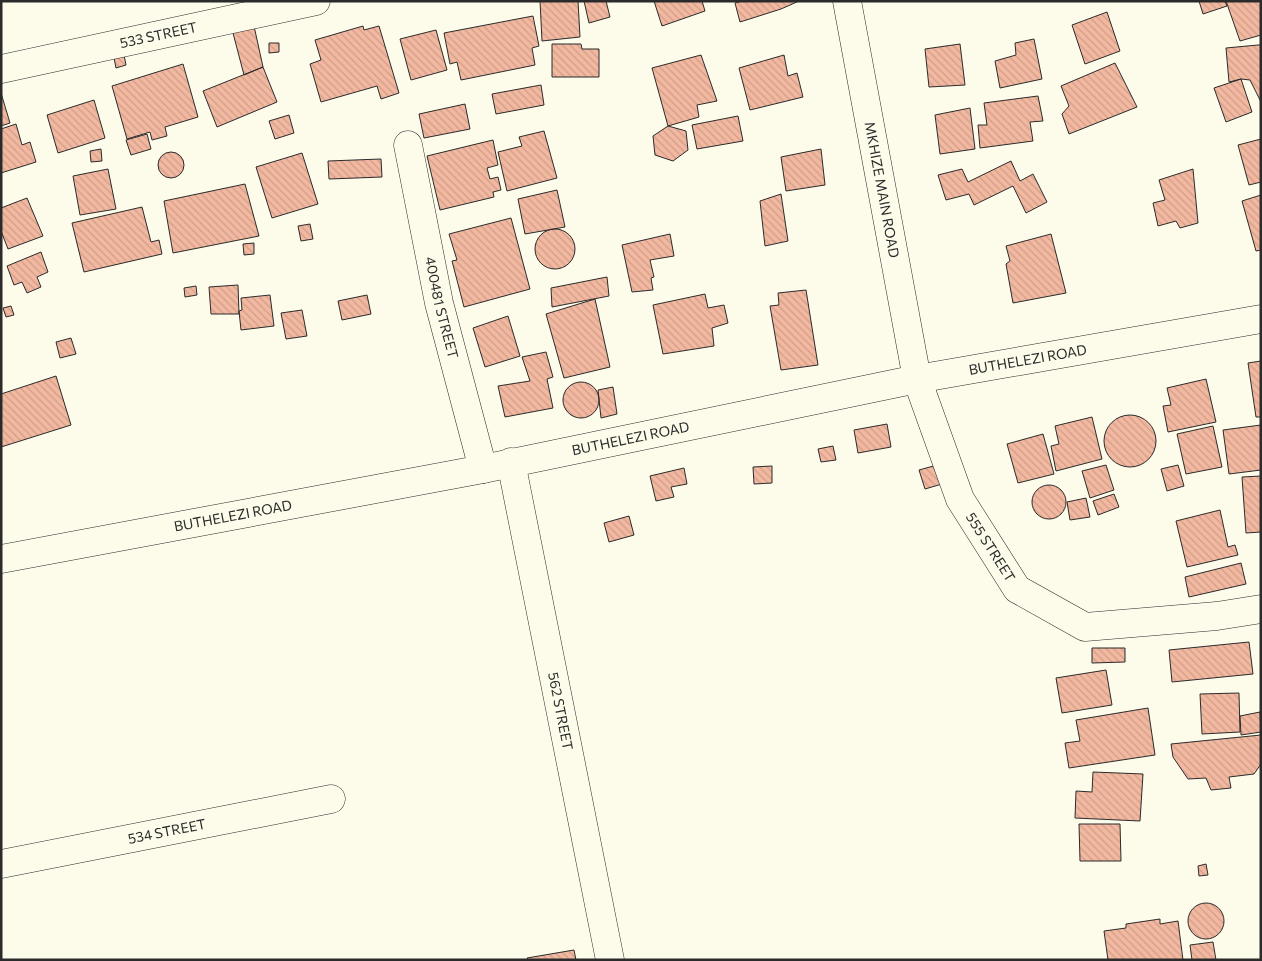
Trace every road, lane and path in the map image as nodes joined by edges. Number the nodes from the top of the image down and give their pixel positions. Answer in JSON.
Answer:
{"nodes":[{"id":1,"x":316,"y":1,"type":"edge"},
{"id":2,"x":847,"y":1,"type":"edge"},
{"id":3,"x":1,"y":69,"type":"edge"},
{"id":4,"x":408,"y":145,"type":"dead end"},
{"id":5,"x":1261,"y":319,"type":"edge"},
{"id":6,"x":917,"y":379,"type":"junction"},
{"id":7,"x":511,"y":462,"type":"junction"},
{"id":8,"x":483,"y":469,"type":"junction"},
{"id":9,"x":1,"y":559,"type":"edge"},
{"id":10,"x":1261,"y":609,"type":"edge"},
{"id":11,"x":331,"y":799,"type":"dead end"},
{"id":12,"x":1,"y":864,"type":"edge"},
{"id":13,"x":610,"y":960,"type":"edge"}],
"edges":[{"from":1,"to":3,"type":"street","name":"533 STREET"},
{"from":2,"to":6,"type":"street","name":"MKHIZE MAIN ROAD"},
{"from":4,"to":8,"type":"street","name":"400481 STREET"},
{"from":5,"to":6,"type":"street","name":"BUTHELEZI ROAD"},
{"from":6,"to":7,"type":"street","name":"BUTHELEZI ROAD"},
{"from":6,"to":10,"type":"street","name":"555 STREET"},
{"from":7,"to":8,"type":"street","name":"BUTHELEZI ROAD"},
{"from":7,"to":13,"type":"street","name":"562 STREET"},
{"from":8,"to":9,"type":"street","name":"BUTHELEZI ROAD"},
{"from":11,"to":12,"type":"street","name":"534 STREET"}]}
